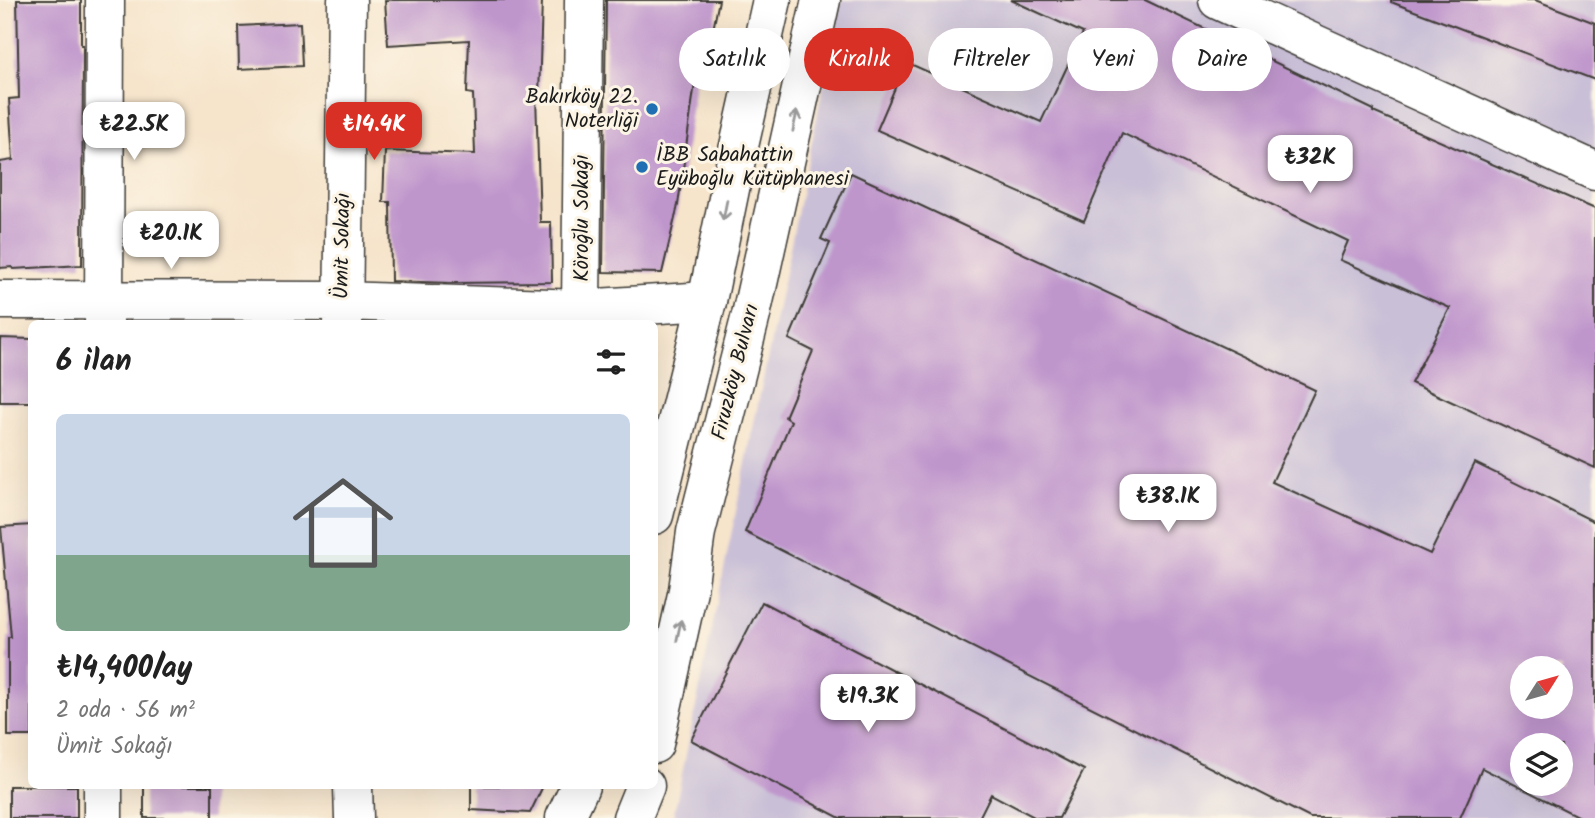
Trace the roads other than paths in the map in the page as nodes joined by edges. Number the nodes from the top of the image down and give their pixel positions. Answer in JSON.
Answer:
{"nodes":[{"id":1,"x":105,"y":0,"type":"edge"},
{"id":2,"x":347,"y":0,"type":"edge"},
{"id":3,"x":584,"y":0,"type":"edge"},
{"id":4,"x":772,"y":0,"type":"edge"},
{"id":5,"x":821,"y":0,"type":"edge"},
{"id":6,"x":1219,"y":0,"type":"edge"},
{"id":7,"x":1595,"y":172,"type":"edge"},
{"id":8,"x":767,"y":246,"type":"junction"},
{"id":9,"x":0,"y":300,"type":"edge"},
{"id":10,"x":707,"y":302,"type":"junction"},
{"id":11,"x":581,"y":309,"type":"junction"},
{"id":12,"x":104,"y":312,"type":"edge"},
{"id":13,"x":342,"y":312,"type":"edge"},
{"id":14,"x":658,"y":499,"type":"edge"},
{"id":15,"x":658,"y":726,"type":"edge"},
{"id":16,"x":103,"y":789,"type":"edge"},
{"id":17,"x":353,"y":789,"type":"edge"},
{"id":18,"x":579,"y":789,"type":"edge"},
{"id":19,"x":644,"y":789,"type":"edge"},
{"id":20,"x":103,"y":818,"type":"edge"},
{"id":21,"x":354,"y":818,"type":"edge"},
{"id":22,"x":565,"y":818,"type":"edge"},
{"id":23,"x":632,"y":818,"type":"edge"}],
"edges":[{"from":1,"to":12,"type":"street"},
{"from":2,"to":13,"type":"street","name":"Ümit Sokağı"},
{"from":3,"to":11,"type":"street","name":"Köroğlu Sokağı"},
{"from":4,"to":10,"type":"street","one_way":true},
{"from":8,"to":5,"type":"street","name":"Firuzköy Bulvarı","one_way":true},
{"from":6,"to":7,"type":"street"},
{"from":8,"to":10,"type":"street"},
{"from":15,"to":8,"type":"street","name":"Firuzköy Bulvarı","one_way":true},
{"from":9,"to":12,"type":"street"},
{"from":10,"to":11,"type":"street"},
{"from":10,"to":14,"type":"street"},
{"from":11,"to":13,"type":"street"},
{"from":12,"to":13,"type":"street"},
{"from":16,"to":20,"type":"street"},
{"from":17,"to":21,"type":"street"},
{"from":18,"to":22,"type":"street"},
{"from":19,"to":23,"type":"street"}]}
